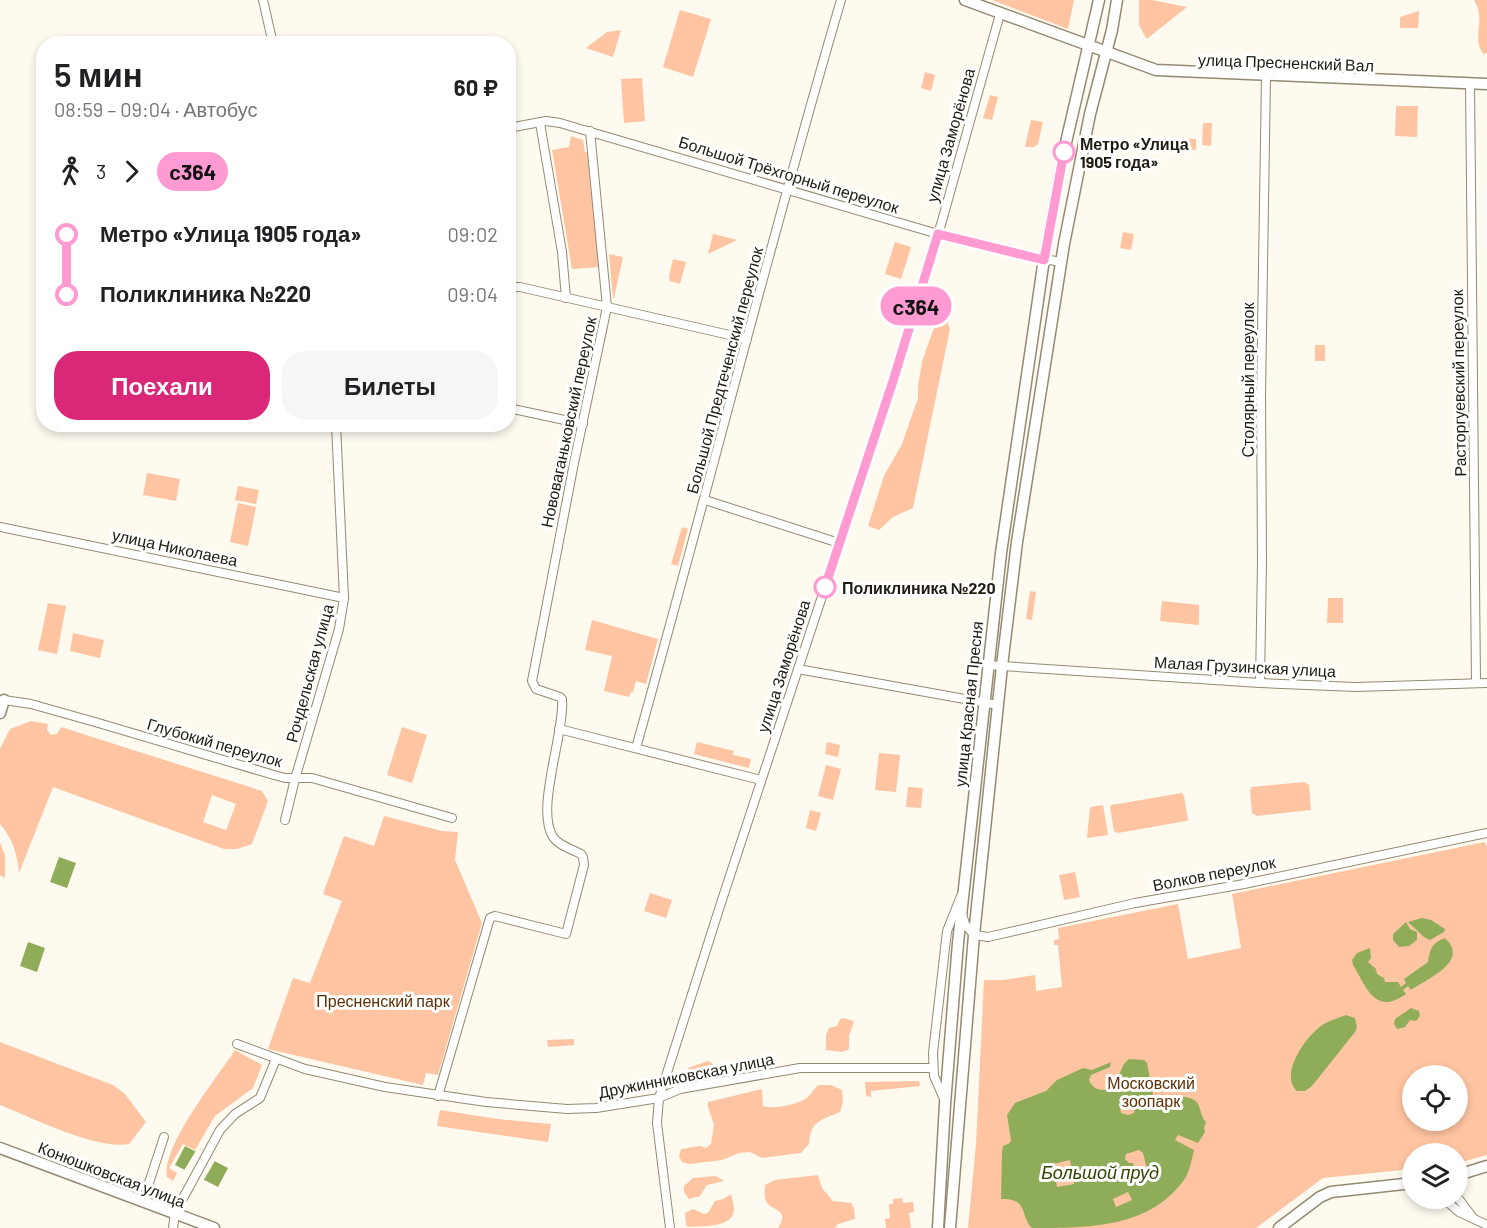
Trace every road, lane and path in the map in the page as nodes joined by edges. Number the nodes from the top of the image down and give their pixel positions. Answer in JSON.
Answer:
{"nodes":[{"id":1,"x":263,"y":0,"type":"edge"},
{"id":2,"x":841,"y":0,"type":"edge"},
{"id":3,"x":965,"y":0,"type":"edge"},
{"id":4,"x":1099,"y":0,"type":"edge"},
{"id":5,"x":1117,"y":0,"type":"edge"},
{"id":6,"x":1097,"y":13,"type":"junction"},
{"id":7,"x":1000,"y":14,"type":"junction"},
{"id":8,"x":1115,"y":15,"type":"junction"},
{"id":9,"x":271,"y":36,"type":"edge"},
{"id":10,"x":1088,"y":46,"type":"junction"},
{"id":11,"x":1107,"y":53,"type":"junction"},
{"id":12,"x":1266,"y":76,"type":"junction"},
{"id":13,"x":1470,"y":84,"type":"junction"},
{"id":14,"x":1487,"y":84,"type":"edge"},
{"id":15,"x":540,"y":123,"type":"junction"},
{"id":16,"x":516,"y":127,"type":"edge"},
{"id":17,"x":590,"y":131,"type":"junction"},
{"id":18,"x":788,"y":188,"type":"junction"},
{"id":19,"x":938,"y":234,"type":"junction"},
{"id":20,"x":1044,"y":260,"type":"junction"},
{"id":21,"x":1061,"y":262,"type":"junction"},
{"id":22,"x":516,"y":286,"type":"edge"},
{"id":23,"x":566,"y":298,"type":"junction"},
{"id":24,"x":608,"y":307,"type":"junction"},
{"id":25,"x":747,"y":339,"type":"junction"},
{"id":26,"x":516,"y":410,"type":"edge"},
{"id":27,"x":583,"y":424,"type":"junction"},
{"id":28,"x":336,"y":432,"type":"edge"},
{"id":29,"x":705,"y":500,"type":"junction"},
{"id":30,"x":0,"y":526,"type":"edge"},
{"id":31,"x":839,"y":543,"type":"junction"},
{"id":32,"x":344,"y":598,"type":"junction"},
{"id":33,"x":987,"y":664,"type":"junction"},
{"id":34,"x":1002,"y":666,"type":"junction"},
{"id":35,"x":798,"y":669,"type":"junction"},
{"id":36,"x":1476,"y":682,"type":"junction"},
{"id":37,"x":1260,"y":683,"type":"junction"},
{"id":38,"x":1487,"y":683,"type":"edge"},
{"id":39,"x":1,"y":700,"type":"edge"},
{"id":40,"x":984,"y":702,"type":"junction"},
{"id":41,"x":998,"y":705,"type":"junction"},
{"id":42,"x":0,"y":713,"type":"edge"},
{"id":43,"x":559,"y":729,"type":"junction"},
{"id":44,"x":636,"y":748,"type":"junction"},
{"id":45,"x":295,"y":778,"type":"junction"},
{"id":46,"x":761,"y":780,"type":"junction"},
{"id":47,"x":452,"y":818,"type":"dead end"},
{"id":48,"x":285,"y":820,"type":"dead end"},
{"id":49,"x":1487,"y":833,"type":"edge"},
{"id":50,"x":964,"y":887,"type":"junction"},
{"id":51,"x":961,"y":912,"type":"junction"},
{"id":52,"x":974,"y":935,"type":"junction"},
{"id":53,"x":237,"y":1044,"type":"dead end"},
{"id":54,"x":276,"y":1059,"type":"junction"},
{"id":55,"x":933,"y":1068,"type":"junction"},
{"id":56,"x":438,"y":1096,"type":"junction"},
{"id":57,"x":659,"y":1098,"type":"junction"},
{"id":58,"x":945,"y":1104,"type":"junction"},
{"id":59,"x":164,"y":1137,"type":"dead end"},
{"id":60,"x":0,"y":1148,"type":"edge"},
{"id":61,"x":1487,"y":1166,"type":"edge"},
{"id":62,"x":1468,"y":1172,"type":"edge"},
{"id":63,"x":1402,"y":1184,"type":"edge"},
{"id":64,"x":143,"y":1201,"type":"junction"},
{"id":65,"x":1456,"y":1209,"type":"edge"},
{"id":66,"x":1466,"y":1209,"type":"edge"},
{"id":67,"x":175,"y":1213,"type":"junction"},
{"id":68,"x":1473,"y":1218,"type":"junction"},
{"id":69,"x":937,"y":1225,"type":"edge"},
{"id":70,"x":1487,"y":1225,"type":"edge"},
{"id":71,"x":172,"y":1228,"type":"edge"},
{"id":72,"x":214,"y":1228,"type":"edge"},
{"id":73,"x":670,"y":1228,"type":"edge"},
{"id":74,"x":950,"y":1228,"type":"edge"},
{"id":75,"x":1279,"y":1228,"type":"edge"}],
"edges":[{"from":1,"to":9,"type":"street"},
{"from":2,"to":18,"type":"street","name":"Большой Предтеченский переулок"},
{"from":3,"to":7,"type":"main road","name":"улица Пресненский Вал"},
{"from":4,"to":6,"type":"main road","name":"улица Красная Пресня"},
{"from":5,"to":8,"type":"main road","name":"улица Красная Пресня"},
{"from":6,"to":8,"type":"main road"},
{"from":6,"to":10,"type":"main road","name":"улица Красная Пресня"},
{"from":7,"to":10,"type":"main road","name":"улица Пресненский Вал"},
{"from":7,"to":19,"type":"street","name":"улица Заморёнова"},
{"from":8,"to":11,"type":"main road","name":"улица Красная Пресня"},
{"from":10,"to":11,"type":"main road","name":"улица Пресненский Вал"},
{"from":10,"to":20,"type":"main road","name":"улица Красная Пресня"},
{"from":11,"to":12,"type":"main road","name":"улица Пресненский Вал"},
{"from":11,"to":21,"type":"main road","name":"улица Красная Пресня"},
{"from":12,"to":13,"type":"main road","name":"улица Пресненский Вал"},
{"from":12,"to":37,"type":"street","name":"Столярный переулок"},
{"from":13,"to":14,"type":"main road","name":"улица Пресненский Вал"},
{"from":13,"to":36,"type":"street","name":"Расторгуевский переулок"},
{"from":15,"to":16,"type":"street","name":"Большой Трёхгорный переулок"},
{"from":15,"to":17,"type":"street","name":"Большой Трёхгорный переулок"},
{"from":15,"to":23,"type":"street"},
{"from":17,"to":18,"type":"street","name":"Большой Трёхгорный переулок"},
{"from":17,"to":24,"type":"street","name":"Нововаганьковский переулок"},
{"from":18,"to":19,"type":"street","name":"Большой Трёхгорный переулок"},
{"from":18,"to":25,"type":"street","name":"Большой Предтеченский переулок"},
{"from":19,"to":20,"type":"street","name":"Большой Трёхгорный переулок"},
{"from":19,"to":31,"type":"street","name":"улица Заморёнова"},
{"from":20,"to":21,"type":"street","name":"Большой Трёхгорный переулок"},
{"from":20,"to":33,"type":"main road","name":"улица Красная Пресня"},
{"from":21,"to":34,"type":"main road","name":"улица Красная Пресня"},
{"from":22,"to":23,"type":"street"},
{"from":23,"to":24,"type":"street"},
{"from":24,"to":25,"type":"street"},
{"from":24,"to":27,"type":"street","name":"Нововаганьковский переулок"},
{"from":25,"to":29,"type":"street","name":"Большой Предтеченский переулок"},
{"from":26,"to":27,"type":"street"},
{"from":27,"to":43,"type":"street","name":"Нововаганьковский переулок"},
{"from":28,"to":32,"type":"street","name":"Рочдельская улица"},
{"from":29,"to":31,"type":"street"},
{"from":29,"to":44,"type":"street","name":"Большой Предтеченский переулок"},
{"from":30,"to":32,"type":"street","name":"улица Николаева"},
{"from":31,"to":35,"type":"street","name":"улица Заморёнова"},
{"from":32,"to":45,"type":"street","name":"Рочдельская улица"},
{"from":33,"to":34,"type":"street","name":"Малая Грузинская улица"},
{"from":33,"to":40,"type":"main road","name":"улица Красная Пресня"},
{"from":34,"to":37,"type":"street","name":"Малая Грузинская улица"},
{"from":34,"to":41,"type":"main road","name":"улица Красная Пресня"},
{"from":35,"to":40,"type":"street"},
{"from":35,"to":46,"type":"street","name":"улица Заморёнова"},
{"from":36,"to":37,"type":"street","name":"Малая Грузинская улица"},
{"from":36,"to":38,"type":"street","name":"Малая Грузинская улица"},
{"from":39,"to":42,"type":"main road"},
{"from":39,"to":45,"type":"street","name":"Глубокий переулок"},
{"from":40,"to":41,"type":"street"},
{"from":40,"to":50,"type":"main road","name":"улица Красная Пресня"},
{"from":41,"to":52,"type":"main road","name":"улица Красная Пресня"},
{"from":43,"to":44,"type":"street"},
{"from":43,"to":56,"type":"street"},
{"from":44,"to":46,"type":"street"},
{"from":45,"to":47,"type":"street","name":"Глубокий переулок"},
{"from":45,"to":48,"type":"street","name":"Рочдельская улица"},
{"from":46,"to":57,"type":"street","name":"улица Заморёнова"},
{"from":49,"to":52,"type":"street","name":"Волков переулок"},
{"from":50,"to":51,"type":"main road","name":"улица Красная Пресня"},
{"from":50,"to":55,"type":"street"},
{"from":51,"to":52,"type":"street"},
{"from":51,"to":58,"type":"main road","name":"улица Красная Пресня"},
{"from":52,"to":74,"type":"main road","name":"улица Красная Пресня"},
{"from":53,"to":54,"type":"street","name":"Дружинниковская улица"},
{"from":54,"to":56,"type":"street","name":"Дружинниковская улица"},
{"from":54,"to":67,"type":"street"},
{"from":55,"to":57,"type":"street","name":"Дружинниковская улица"},
{"from":55,"to":58,"type":"street"},
{"from":56,"to":57,"type":"street","name":"Дружинниковская улица"},
{"from":57,"to":73,"type":"street","name":"улица Заморёнова"},
{"from":58,"to":69,"type":"main road","name":"улица Красная Пресня"},
{"from":59,"to":64,"type":"street"},
{"from":60,"to":64,"type":"main road","name":"Конюшковская улица"},
{"from":61,"to":62,"type":"main road"},
{"from":63,"to":75,"type":"main road"},
{"from":64,"to":67,"type":"main road","name":"Конюшковская улица"},
{"from":65,"to":68,"type":"street"},
{"from":66,"to":68,"type":"street"},
{"from":67,"to":71,"type":"street"},
{"from":67,"to":72,"type":"main road","name":"Конюшковская улица"},
{"from":68,"to":70,"type":"street"}]}
